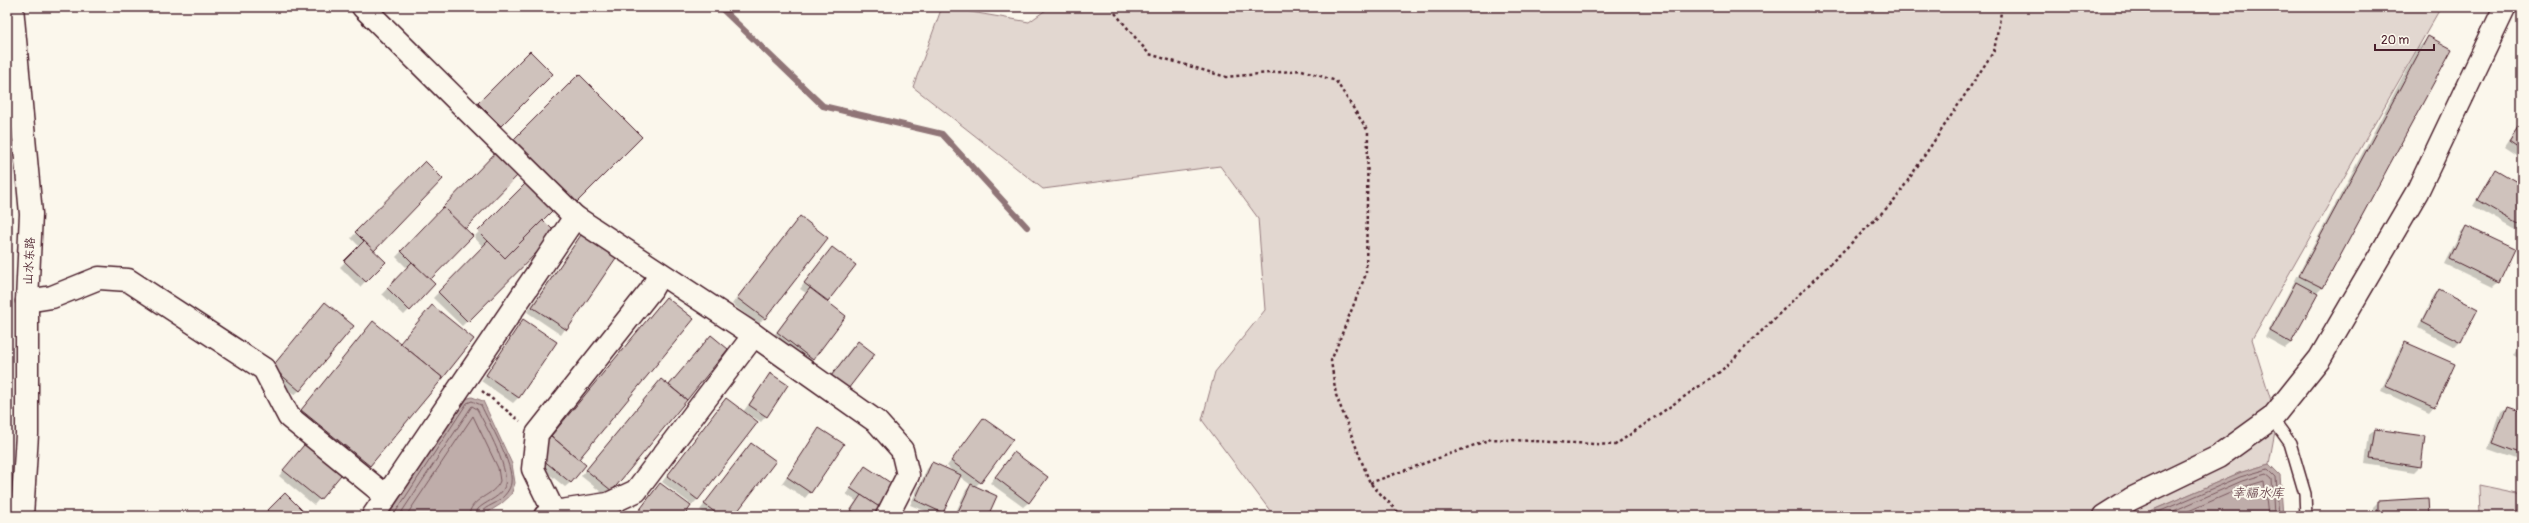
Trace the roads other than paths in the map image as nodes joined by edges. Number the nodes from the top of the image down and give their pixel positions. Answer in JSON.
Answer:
{"nodes":[{"id":1,"x":12,"y":7,"type":"edge"},
{"id":2,"x":363,"y":7,"type":"edge"},
{"id":3,"x":2505,"y":7,"type":"edge"},
{"id":4,"x":575,"y":217,"type":"junction"},
{"id":5,"x":660,"y":274,"type":"junction"},
{"id":6,"x":27,"y":301,"type":"junction"},
{"id":7,"x":754,"y":335,"type":"junction"},
{"id":8,"x":2272,"y":418,"type":"junction"},
{"id":9,"x":386,"y":496,"type":"junction"},
{"id":10,"x":549,"y":514,"type":"edge"},
{"id":11,"x":22,"y":516,"type":"edge"},
{"id":12,"x":373,"y":516,"type":"edge"},
{"id":13,"x":887,"y":516,"type":"edge"},
{"id":14,"x":2104,"y":516,"type":"edge"},
{"id":15,"x":2306,"y":516,"type":"edge"}],
"edges":[{"from":1,"to":6,"type":"main road","name":"山水东路"},
{"from":2,"to":4,"type":"main road"},
{"from":3,"to":8,"type":"main road"},
{"from":4,"to":5,"type":"main road"},
{"from":4,"to":9,"type":"main road"},
{"from":5,"to":7,"type":"main road"},
{"from":5,"to":10,"type":"main road"},
{"from":6,"to":9,"type":"main road"},
{"from":6,"to":11,"type":"main road","name":"山水东路"},
{"from":7,"to":10,"type":"main road"},
{"from":7,"to":13,"type":"main road"},
{"from":8,"to":14,"type":"main road"},
{"from":8,"to":15,"type":"lane"},
{"from":9,"to":12,"type":"main road"}]}
